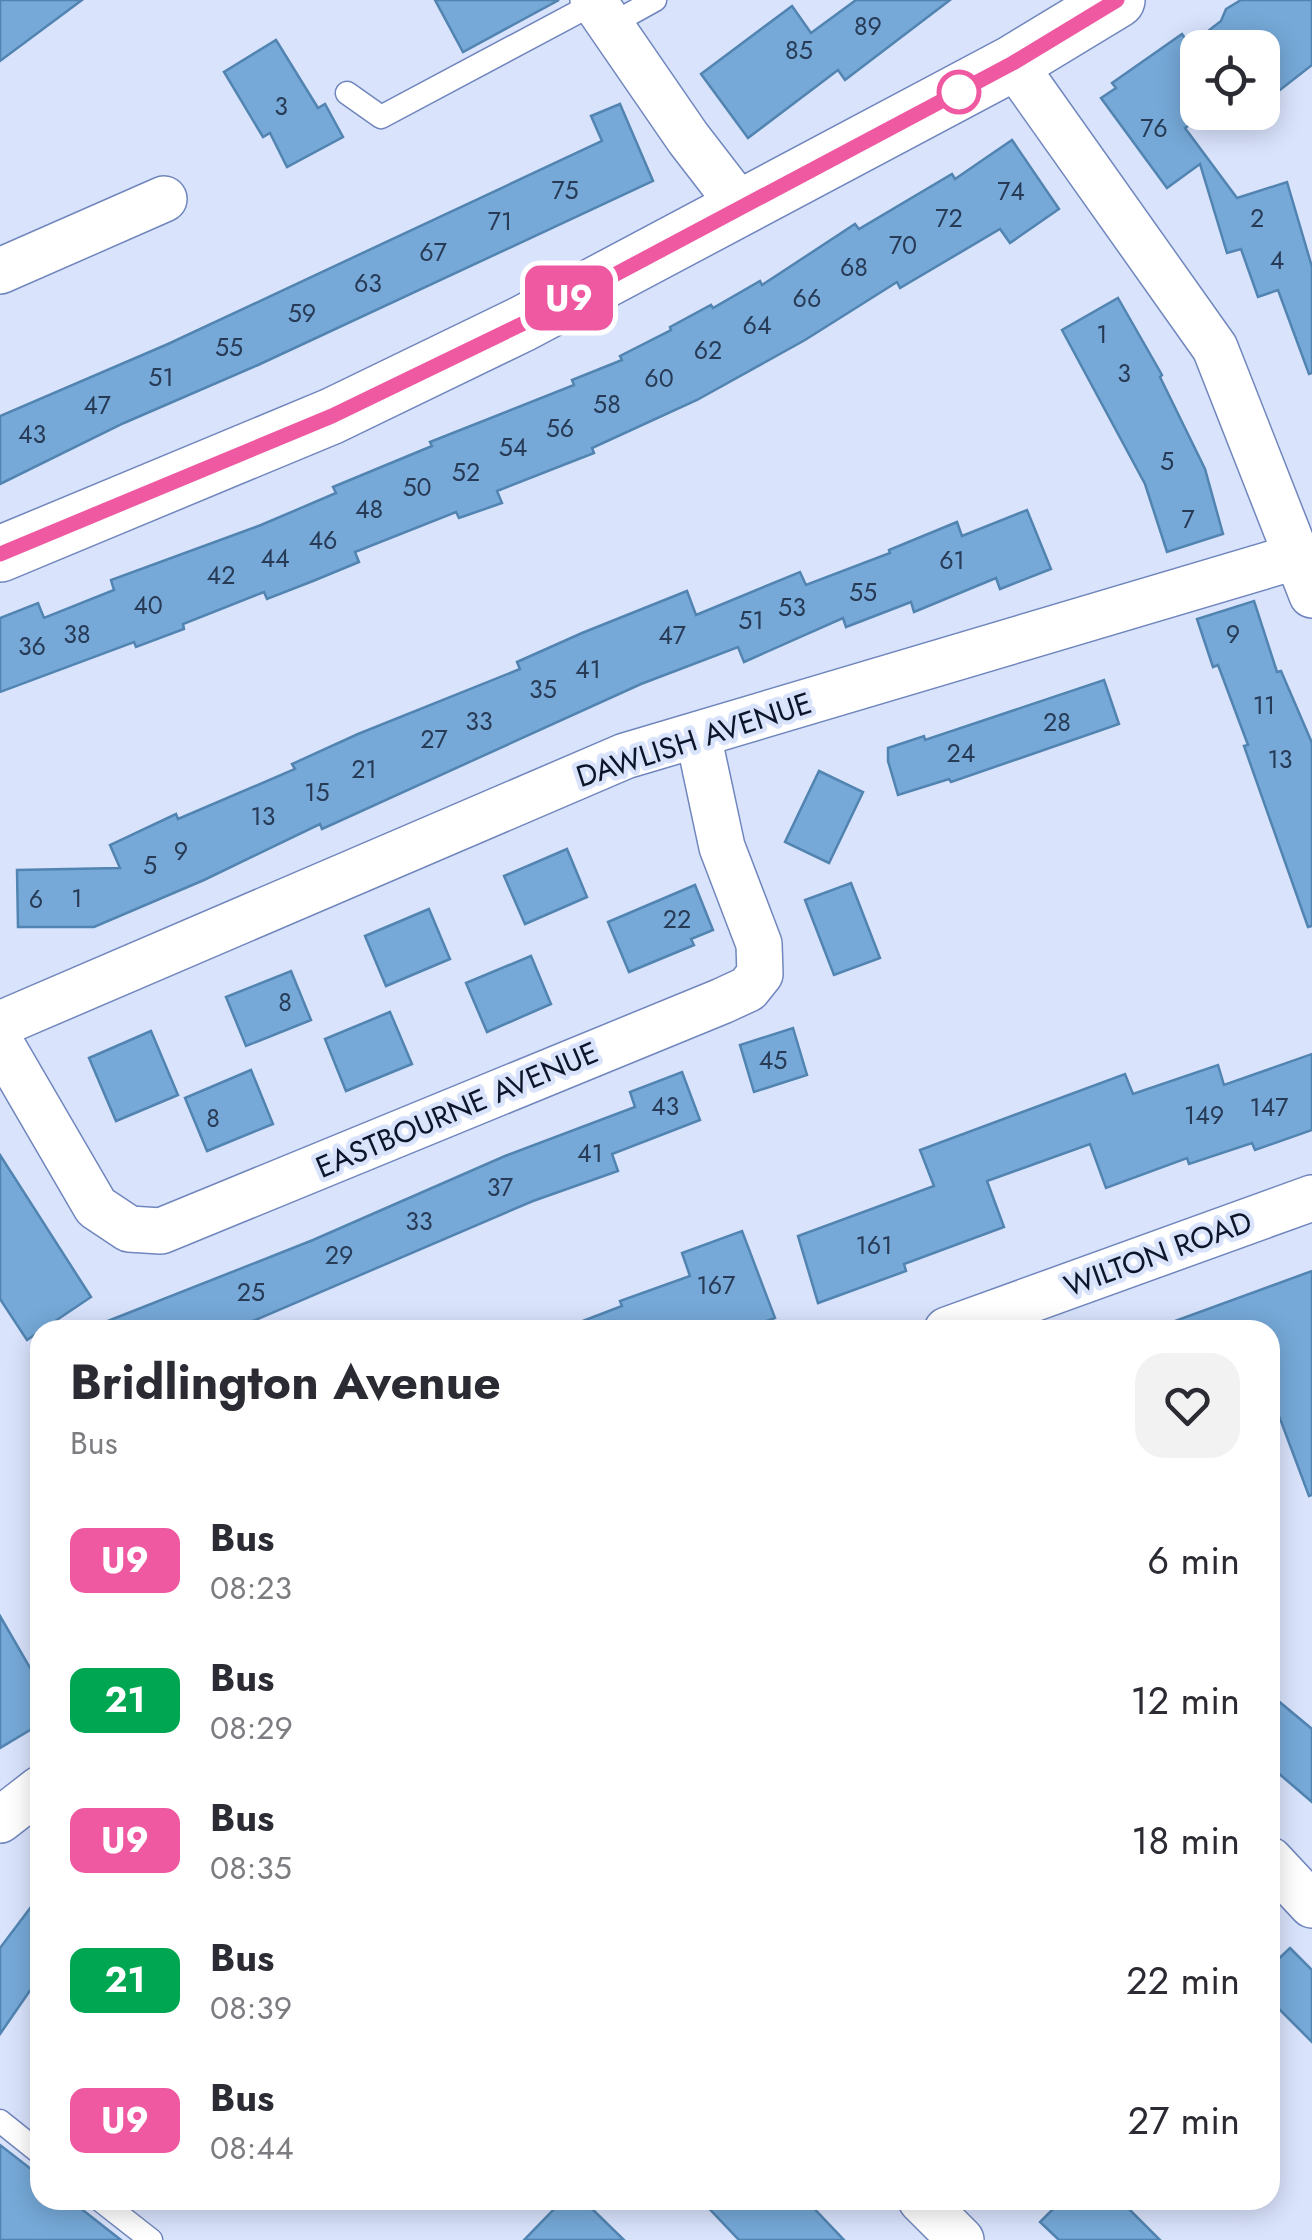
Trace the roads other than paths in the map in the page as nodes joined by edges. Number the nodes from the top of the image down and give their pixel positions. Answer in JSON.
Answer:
{"nodes":[{"id":1,"x":656,"y":0,"type":"edge"},
{"id":2,"x":1117,"y":0,"type":"edge"},
{"id":3,"x":600,"y":9,"type":"edge"},
{"id":4,"x":1013,"y":63,"type":"junction"},
{"id":5,"x":347,"y":93,"type":"dead end"},
{"id":6,"x":164,"y":198,"type":"dead end"},
{"id":7,"x":742,"y":208,"type":"junction"},
{"id":8,"x":0,"y":270,"type":"edge"},
{"id":9,"x":0,"y":554,"type":"edge"},
{"id":10,"x":1305,"y":576,"type":"edge"},
{"id":11,"x":698,"y":735,"type":"junction"},
{"id":12,"x":0,"y":1024,"type":"edge"},
{"id":13,"x":0,"y":1042,"type":"edge"},
{"id":14,"x":1312,"y":1198,"type":"edge"},
{"id":15,"x":975,"y":1320,"type":"edge"},
{"id":16,"x":30,"y":1797,"type":"edge"},
{"id":17,"x":0,"y":1820,"type":"edge"},
{"id":18,"x":1280,"y":1871,"type":"edge"},
{"id":19,"x":1312,"y":1905,"type":"edge"},
{"id":20,"x":0,"y":2121,"type":"edge"},
{"id":21,"x":30,"y":2145,"type":"edge"},
{"id":22,"x":113,"y":2210,"type":"edge"},
{"id":23,"x":931,"y":2210,"type":"edge"},
{"id":24,"x":151,"y":2240,"type":"edge"},
{"id":25,"x":961,"y":2240,"type":"edge"}],
"edges":[{"from":1,"to":3,"type":"lane"},
{"from":2,"to":4,"type":"street"},
{"from":3,"to":5,"type":"lane"},
{"from":3,"to":7,"type":"street"},
{"from":4,"to":7,"type":"street"},
{"from":4,"to":10,"type":"street"},
{"from":6,"to":8,"type":"street"},
{"from":7,"to":9,"type":"street"},
{"from":10,"to":11,"type":"street","name":"DAWLISH AVENUE"},
{"from":11,"to":12,"type":"street","name":"DAWLISH AVENUE"},
{"from":11,"to":13,"type":"street","name":"EASTBOURNE AVENUE"},
{"from":14,"to":15,"type":"street","name":"WILTON ROAD"},
{"from":16,"to":17,"type":"street"},
{"from":18,"to":19,"type":"street"},
{"from":20,"to":21,"type":"lane"},
{"from":22,"to":24,"type":"lane"},
{"from":23,"to":25,"type":"street"}]}
